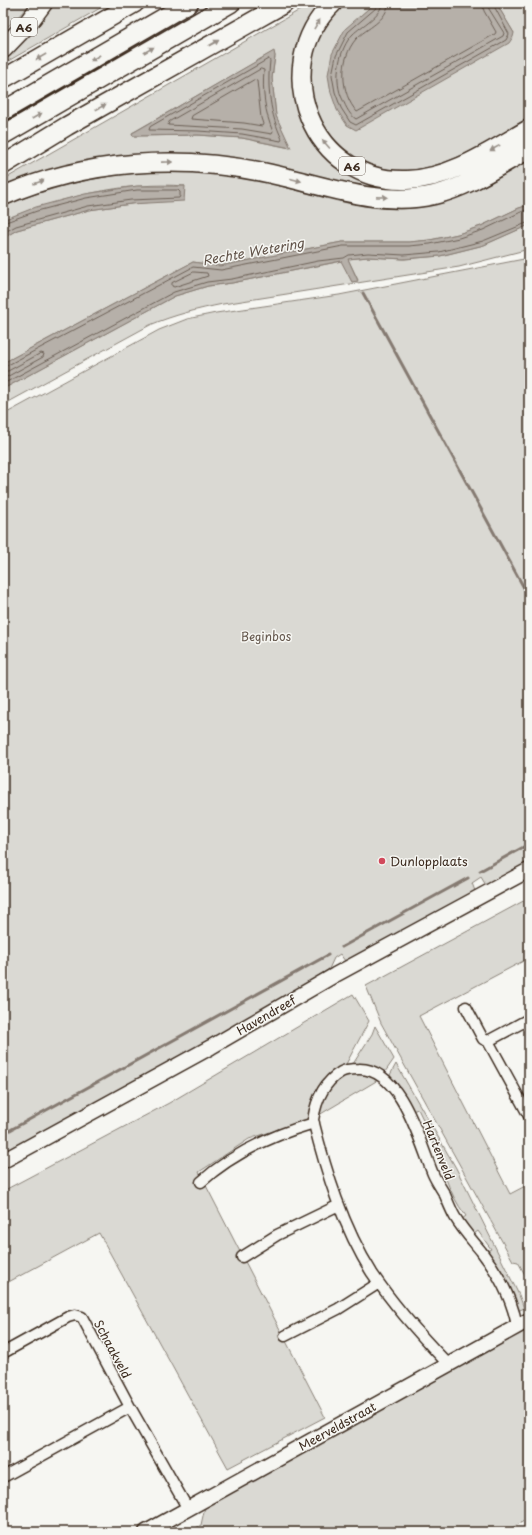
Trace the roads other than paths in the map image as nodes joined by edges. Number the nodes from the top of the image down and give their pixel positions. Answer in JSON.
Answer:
{"nodes":[{"id":1,"x":44,"y":3,"type":"edge"},
{"id":2,"x":135,"y":3,"type":"edge"},
{"id":3,"x":189,"y":3,"type":"edge"},
{"id":4,"x":231,"y":3,"type":"edge"},
{"id":5,"x":285,"y":3,"type":"edge"},
{"id":6,"x":333,"y":3,"type":"edge"},
{"id":7,"x":3,"y":49,"type":"edge"},
{"id":8,"x":3,"y":79,"type":"edge"},
{"id":9,"x":3,"y":111,"type":"edge"},
{"id":10,"x":67,"y":126,"type":"junction"},
{"id":11,"x":529,"y":129,"type":"edge"},
{"id":12,"x":3,"y":135,"type":"edge"},
{"id":13,"x":529,"y":149,"type":"edge"},
{"id":14,"x":3,"y":160,"type":"edge"},
{"id":15,"x":3,"y":165,"type":"edge"},
{"id":16,"x":3,"y":196,"type":"edge"},
{"id":17,"x":529,"y":870,"type":"edge"},
{"id":18,"x":466,"y":1007,"type":"dead end"},
{"id":19,"x":529,"y":1018,"type":"edge"},
{"id":20,"x":488,"y":1041,"type":"junction"},
{"id":21,"x":529,"y":1116,"type":"edge"},
{"id":22,"x":314,"y":1123,"type":"junction"},
{"id":23,"x":3,"y":1161,"type":"edge"},
{"id":24,"x":201,"y":1182,"type":"dead end"},
{"id":25,"x":338,"y":1205,"type":"junction"},
{"id":26,"x":242,"y":1257,"type":"dead end"},
{"id":27,"x":380,"y":1283,"type":"junction"},
{"id":28,"x":523,"y":1323,"type":"edge"},
{"id":29,"x":285,"y":1336,"type":"dead end"},
{"id":30,"x":3,"y":1353,"type":"edge"},
{"id":31,"x":448,"y":1364,"type":"junction"},
{"id":32,"x":130,"y":1407,"type":"junction"},
{"id":33,"x":3,"y":1477,"type":"edge"},
{"id":34,"x":188,"y":1509,"type":"junction"},
{"id":35,"x":146,"y":1532,"type":"edge"}],
"edges":[{"from":1,"to":7,"type":"highway","number":"A6"},
{"from":2,"to":8,"type":"highway","one_way":true},
{"from":3,"to":9,"type":"highway","one_way":true},
{"from":12,"to":4,"type":"highway","one_way":true},
{"from":10,"to":5,"type":"highway","one_way":true},
{"from":11,"to":6,"type":"highway","number":"A6","one_way":true},
{"from":10,"to":14,"type":"highway"},
{"from":10,"to":15,"type":"highway"},
{"from":16,"to":13,"type":"highway","number":"A6","one_way":true},
{"from":17,"to":23,"type":"street","name":"Havendreef"},
{"from":18,"to":20,"type":"street"},
{"from":19,"to":20,"type":"street"},
{"from":20,"to":21,"type":"street"},
{"from":22,"to":24,"type":"street"},
{"from":22,"to":25,"type":"street","name":"Hartenveld"},
{"from":22,"to":28,"type":"street","name":"Hartenveld"},
{"from":25,"to":26,"type":"street"},
{"from":25,"to":27,"type":"street","name":"Hartenveld"},
{"from":27,"to":29,"type":"street"},
{"from":27,"to":31,"type":"street","name":"Hartenveld"},
{"from":28,"to":31,"type":"street","name":"Meerveldstraat"},
{"from":30,"to":32,"type":"street","name":"Schaakveld"},
{"from":31,"to":34,"type":"street","name":"Meerveldstraat"},
{"from":32,"to":33,"type":"street"},
{"from":32,"to":34,"type":"street","name":"Schaakveld"},
{"from":34,"to":35,"type":"street","name":"Meerveldstraat"}]}
